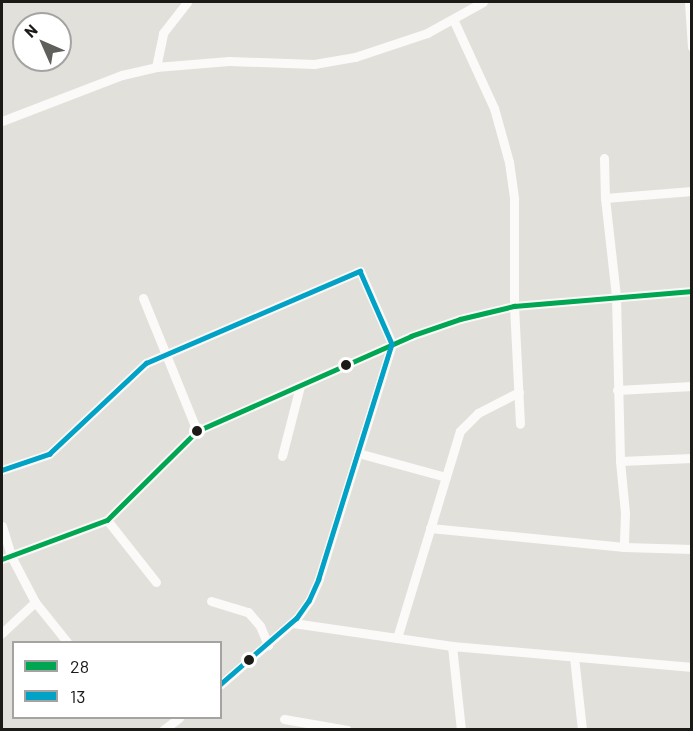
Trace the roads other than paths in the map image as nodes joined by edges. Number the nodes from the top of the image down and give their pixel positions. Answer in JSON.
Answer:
{"nodes":[{"id":1,"x":187,"y":2,"type":"edge"},
{"id":2,"x":483,"y":2,"type":"edge"},
{"id":3,"x":688,"y":2,"type":"edge"},
{"id":4,"x":453,"y":19,"type":"junction"},
{"id":5,"x":692,"y":47,"type":"edge"},
{"id":6,"x":156,"y":67,"type":"junction"},
{"id":7,"x":2,"y":121,"type":"edge"},
{"id":8,"x":604,"y":159,"type":"dead end"},
{"id":9,"x":692,"y":191,"type":"edge"},
{"id":10,"x":605,"y":198,"type":"junction"},
{"id":11,"x":692,"y":291,"type":"edge"},
{"id":12,"x":616,"y":296,"type":"junction"},
{"id":13,"x":143,"y":298,"type":"dead end"},
{"id":14,"x":514,"y":306,"type":"junction"},
{"id":15,"x":392,"y":344,"type":"junction"},
{"id":16,"x":166,"y":354,"type":"junction"},
{"id":17,"x":300,"y":386,"type":"junction"},
{"id":18,"x":692,"y":386,"type":"edge"},
{"id":19,"x":617,"y":390,"type":"junction"},
{"id":20,"x":519,"y":392,"type":"junction"},
{"id":21,"x":519,"y":424,"type":"dead end"},
{"id":22,"x":197,"y":431,"type":"junction"},
{"id":23,"x":358,"y":453,"type":"junction"},
{"id":24,"x":282,"y":456,"type":"dead end"},
{"id":25,"x":692,"y":458,"type":"edge"},
{"id":26,"x":621,"y":461,"type":"junction"},
{"id":27,"x":2,"y":470,"type":"edge"},
{"id":28,"x":446,"y":477,"type":"junction"},
{"id":29,"x":107,"y":520,"type":"junction"},
{"id":30,"x":2,"y":526,"type":"edge"},
{"id":31,"x":430,"y":528,"type":"junction"},
{"id":32,"x":624,"y":547,"type":"junction"},
{"id":33,"x":692,"y":549,"type":"edge"},
{"id":34,"x":6,"y":557,"type":"edge"},
{"id":35,"x":156,"y":582,"type":"dead end"},
{"id":36,"x":211,"y":601,"type":"dead end"},
{"id":37,"x":35,"y":602,"type":"junction"},
{"id":38,"x":292,"y":623,"type":"junction"},
{"id":39,"x":2,"y":633,"type":"edge"},
{"id":40,"x":397,"y":638,"type":"junction"},
{"id":41,"x":66,"y":641,"type":"edge"},
{"id":42,"x":267,"y":645,"type":"junction"},
{"id":43,"x":453,"y":646,"type":"junction"},
{"id":44,"x":574,"y":657,"type":"junction"},
{"id":45,"x":692,"y":668,"type":"edge"},
{"id":46,"x":222,"y":683,"type":"edge"},
{"id":47,"x":176,"y":719,"type":"edge"},
{"id":48,"x":284,"y":719,"type":"dead end"},
{"id":49,"x":163,"y":729,"type":"edge"},
{"id":50,"x":347,"y":729,"type":"edge"},
{"id":51,"x":461,"y":729,"type":"edge"},
{"id":52,"x":582,"y":729,"type":"edge"}],
"edges":[{"from":1,"to":6,"type":"street"},
{"from":2,"to":4,"type":"street"},
{"from":3,"to":5,"type":"street"},
{"from":4,"to":6,"type":"street"},
{"from":4,"to":14,"type":"street"},
{"from":6,"to":7,"type":"street"},
{"from":8,"to":10,"type":"street"},
{"from":9,"to":10,"type":"street"},
{"from":10,"to":12,"type":"street"},
{"from":11,"to":12,"type":"street"},
{"from":12,"to":14,"type":"street"},
{"from":12,"to":19,"type":"street"},
{"from":13,"to":16,"type":"street"},
{"from":14,"to":15,"type":"street"},
{"from":14,"to":20,"type":"street"},
{"from":15,"to":16,"type":"street"},
{"from":15,"to":17,"type":"street"},
{"from":15,"to":23,"type":"street"},
{"from":16,"to":22,"type":"street"},
{"from":16,"to":27,"type":"street"},
{"from":17,"to":22,"type":"street"},
{"from":17,"to":24,"type":"street"},
{"from":18,"to":19,"type":"street"},
{"from":19,"to":26,"type":"street"},
{"from":20,"to":21,"type":"street"},
{"from":20,"to":28,"type":"street"},
{"from":22,"to":29,"type":"street"},
{"from":23,"to":28,"type":"street"},
{"from":23,"to":38,"type":"street"},
{"from":25,"to":26,"type":"street"},
{"from":26,"to":32,"type":"street"},
{"from":28,"to":31,"type":"street"},
{"from":29,"to":34,"type":"street"},
{"from":29,"to":35,"type":"street"},
{"from":30,"to":34,"type":"street"},
{"from":31,"to":32,"type":"street"},
{"from":31,"to":40,"type":"street"},
{"from":32,"to":33,"type":"street"},
{"from":34,"to":37,"type":"street"},
{"from":36,"to":42,"type":"street"},
{"from":37,"to":39,"type":"street"},
{"from":37,"to":41,"type":"street"},
{"from":38,"to":40,"type":"street"},
{"from":38,"to":42,"type":"street"},
{"from":40,"to":43,"type":"street"},
{"from":42,"to":46,"type":"street"},
{"from":43,"to":44,"type":"street"},
{"from":43,"to":51,"type":"street"},
{"from":44,"to":45,"type":"street"},
{"from":44,"to":52,"type":"street"},
{"from":47,"to":49,"type":"street"},
{"from":48,"to":50,"type":"street"}]}
